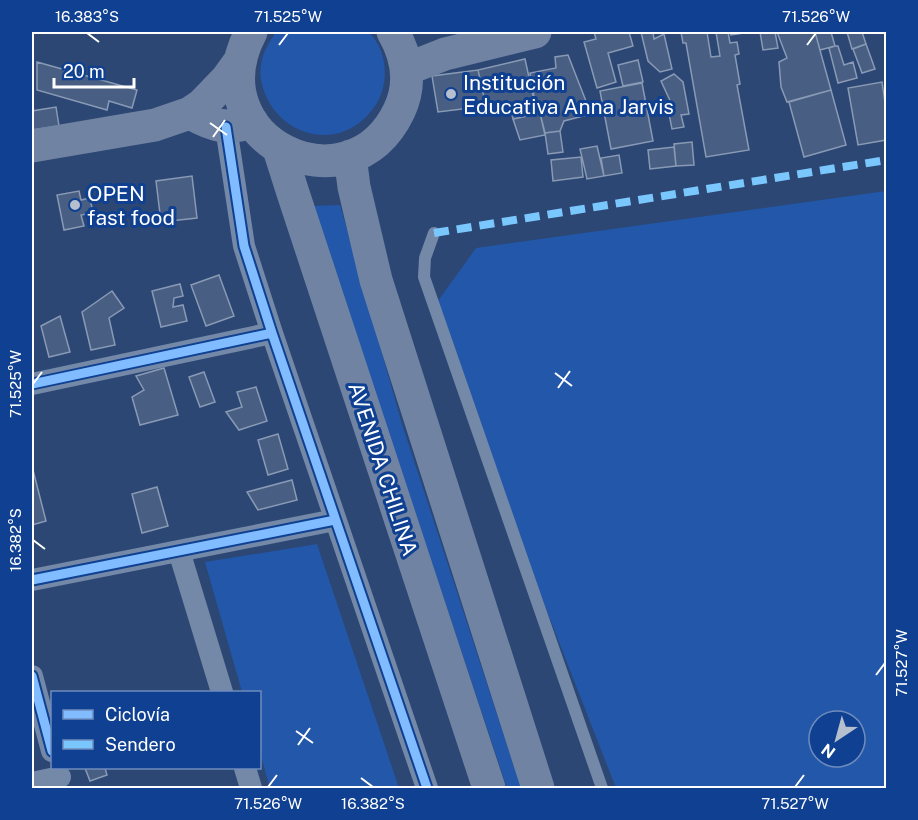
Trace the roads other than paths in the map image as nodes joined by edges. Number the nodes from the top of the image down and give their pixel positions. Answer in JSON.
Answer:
{"nodes":[{"id":1,"x":393,"y":32,"type":"edge"},
{"id":2,"x":535,"y":32,"type":"edge"},
{"id":3,"x":245,"y":46,"type":"edge"},
{"id":4,"x":406,"y":69,"type":"junction"},
{"id":5,"x":190,"y":113,"type":"junction"},
{"id":6,"x":239,"y":125,"type":"junction"},
{"id":7,"x":32,"y":146,"type":"edge"},
{"id":8,"x":279,"y":149,"type":"junction"},
{"id":9,"x":350,"y":156,"type":"junction"},
{"id":10,"x":434,"y":232,"type":"dead end"},
{"id":11,"x":272,"y":333,"type":"junction"},
{"id":12,"x":32,"y":384,"type":"edge"},
{"id":13,"x":335,"y":520,"type":"junction"},
{"id":14,"x":179,"y":551,"type":"junction"},
{"id":15,"x":32,"y":579,"type":"edge"},
{"id":16,"x":32,"y":676,"type":"edge"},
{"id":17,"x":221,"y":691,"type":"edge"},
{"id":18,"x":51,"y":747,"type":"edge"},
{"id":19,"x":245,"y":769,"type":"edge"},
{"id":20,"x":60,"y":778,"type":"edge"},
{"id":21,"x":32,"y":783,"type":"edge"},
{"id":22,"x":251,"y":789,"type":"edge"},
{"id":23,"x":427,"y":789,"type":"edge"},
{"id":24,"x":489,"y":789,"type":"edge"},
{"id":25,"x":538,"y":789,"type":"edge"},
{"id":26,"x":602,"y":789,"type":"edge"}],
"edges":[{"from":1,"to":4,"type":"main road"},
{"from":2,"to":4,"type":"main road"},
{"from":3,"to":5,"type":"main road"},
{"from":3,"to":6,"type":"main road"},
{"from":4,"to":9,"type":"main road"},
{"from":5,"to":6,"type":"main road"},
{"from":5,"to":7,"type":"main road"},
{"from":6,"to":8,"type":"main road"},
{"from":6,"to":11,"type":"street"},
{"from":8,"to":9,"type":"main road"},
{"from":8,"to":24,"type":"main road","name":"AVENIDA CHILINA"},
{"from":9,"to":25,"type":"main road"},
{"from":10,"to":26,"type":"lane"},
{"from":11,"to":12,"type":"street"},
{"from":11,"to":13,"type":"street"},
{"from":13,"to":14,"type":"street"},
{"from":13,"to":23,"type":"street"},
{"from":14,"to":15,"type":"street"},
{"from":14,"to":17,"type":"street"},
{"from":16,"to":18,"type":"street"},
{"from":19,"to":22,"type":"street"},
{"from":20,"to":21,"type":"street"}]}
